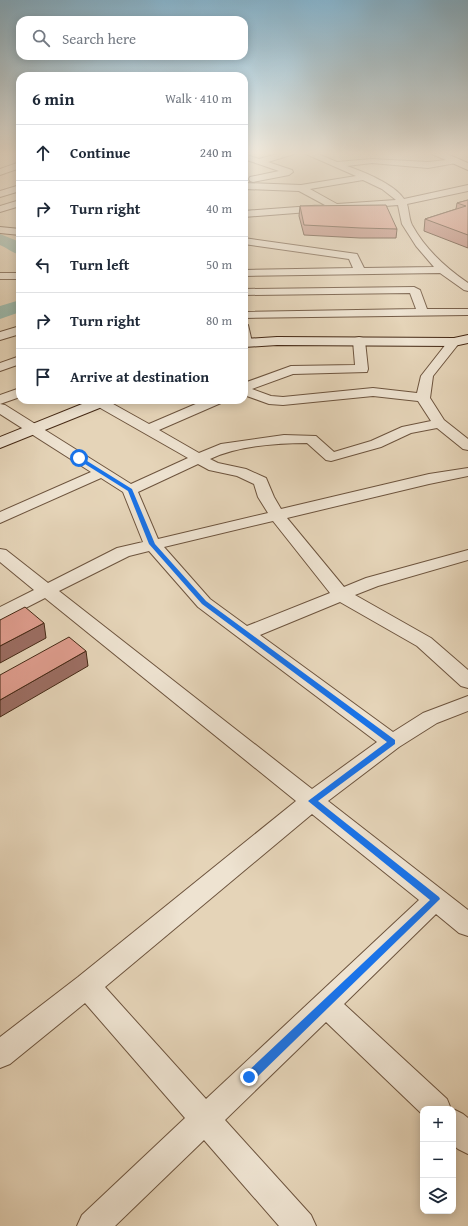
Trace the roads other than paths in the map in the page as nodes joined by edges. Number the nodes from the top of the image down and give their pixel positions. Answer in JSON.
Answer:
{"nodes":[{"id":1,"x":253,"y":211,"type":"edge"},
{"id":2,"x":281,"y":211,"type":"edge"},
{"id":3,"x":404,"y":211,"type":"edge"},
{"id":4,"x":1,"y":231,"type":"edge"},
{"id":5,"x":16,"y":232,"type":"edge"},
{"id":6,"x":16,"y":237,"type":"edge"},
{"id":7,"x":248,"y":243,"type":"edge"},
{"id":8,"x":442,"y":270,"type":"junction"},
{"id":9,"x":360,"y":271,"type":"junction"},
{"id":10,"x":248,"y":273,"type":"edge"},
{"id":11,"x":0,"y":276,"type":"edge"},
{"id":12,"x":16,"y":276,"type":"edge"},
{"id":13,"x":468,"y":288,"type":"edge"},
{"id":14,"x":248,"y":292,"type":"edge"},
{"id":15,"x":468,"y":312,"type":"edge"},
{"id":16,"x":423,"y":313,"type":"junction"},
{"id":17,"x":248,"y":315,"type":"edge"},
{"id":18,"x":16,"y":331,"type":"edge"},
{"id":19,"x":0,"y":336,"type":"edge"},
{"id":20,"x":248,"y":337,"type":"edge"},
{"id":21,"x":461,"y":340,"type":"edge"},
{"id":22,"x":359,"y":341,"type":"junction"},
{"id":23,"x":16,"y":361,"type":"edge"},
{"id":24,"x":0,"y":367,"type":"edge"},
{"id":25,"x":248,"y":386,"type":"edge"},
{"id":26,"x":248,"y":392,"type":"edge"},
{"id":27,"x":16,"y":394,"type":"edge"},
{"id":28,"x":423,"y":398,"type":"junction"},
{"id":29,"x":0,"y":400,"type":"edge"},
{"id":30,"x":96,"y":404,"type":"edge"},
{"id":31,"x":108,"y":404,"type":"edge"},
{"id":32,"x":207,"y":404,"type":"edge"},
{"id":33,"x":0,"y":408,"type":"edge"},
{"id":34,"x":439,"y":423,"type":"junction"},
{"id":35,"x":34,"y":429,"type":"junction"},
{"id":36,"x":148,"y":430,"type":"junction"},
{"id":37,"x":0,"y":443,"type":"edge"},
{"id":38,"x":468,"y":446,"type":"edge"},
{"id":39,"x":199,"y":459,"type":"junction"},
{"id":40,"x":102,"y":472,"type":"junction"},
{"id":41,"x":468,"y":472,"type":"edge"},
{"id":42,"x":130,"y":490,"type":"junction"},
{"id":43,"x":277,"y":515,"type":"junction"},
{"id":44,"x":0,"y":518,"type":"edge"},
{"id":45,"x":152,"y":544,"type":"junction"},
{"id":46,"x":0,"y":554,"type":"edge"},
{"id":47,"x":468,"y":555,"type":"edge"},
{"id":48,"x":46,"y":591,"type":"junction"},
{"id":49,"x":340,"y":594,"type":"junction"},
{"id":50,"x":0,"y":614,"type":"edge"},
{"id":51,"x":245,"y":634,"type":"junction"},
{"id":52,"x":468,"y":681,"type":"edge"},
{"id":53,"x":468,"y":703,"type":"edge"},
{"id":54,"x":392,"y":742,"type":"junction"},
{"id":55,"x":312,"y":801,"type":"junction"},
{"id":56,"x":436,"y":899,"type":"junction"},
{"id":57,"x":468,"y":925,"type":"edge"},
{"id":58,"x":87,"y":986,"type":"junction"},
{"id":59,"x":326,"y":1004,"type":"junction"},
{"id":60,"x":0,"y":1054,"type":"edge"},
{"id":61,"x":434,"y":1106,"type":"edge"},
{"id":62,"x":205,"y":1119,"type":"junction"},
{"id":63,"x":456,"y":1127,"type":"edge"},
{"id":64,"x":468,"y":1139,"type":"edge"},
{"id":65,"x":93,"y":1226,"type":"edge"},
{"id":66,"x":300,"y":1226,"type":"edge"}],
"edges":[{"from":1,"to":2,"type":"street"},
{"from":3,"to":8,"type":"street"},
{"from":4,"to":5,"type":"street"},
{"from":4,"to":6,"type":"street"},
{"from":7,"to":9,"type":"street"},
{"from":8,"to":9,"type":"street"},
{"from":8,"to":13,"type":"street"},
{"from":9,"to":10,"type":"street"},
{"from":11,"to":12,"type":"street"},
{"from":14,"to":16,"type":"street"},
{"from":15,"to":16,"type":"street"},
{"from":16,"to":17,"type":"street"},
{"from":18,"to":19,"type":"street"},
{"from":20,"to":22,"type":"street"},
{"from":21,"to":22,"type":"street"},
{"from":21,"to":28,"type":"street"},
{"from":22,"to":25,"type":"street"},
{"from":23,"to":24,"type":"street"},
{"from":26,"to":28,"type":"street"},
{"from":27,"to":29,"type":"street"},
{"from":28,"to":34,"type":"street"},
{"from":30,"to":35,"type":"street"},
{"from":31,"to":36,"type":"street"},
{"from":32,"to":36,"type":"street"},
{"from":33,"to":35,"type":"street"},
{"from":34,"to":38,"type":"street"},
{"from":34,"to":39,"type":"street"},
{"from":35,"to":37,"type":"street"},
{"from":35,"to":40,"type":"street"},
{"from":36,"to":39,"type":"street"},
{"from":39,"to":42,"type":"street"},
{"from":39,"to":43,"type":"street"},
{"from":40,"to":42,"type":"street"},
{"from":40,"to":44,"type":"street"},
{"from":41,"to":43,"type":"street"},
{"from":42,"to":45,"type":"street"},
{"from":43,"to":45,"type":"street"},
{"from":43,"to":49,"type":"street"},
{"from":45,"to":48,"type":"street"},
{"from":45,"to":51,"type":"street"},
{"from":46,"to":48,"type":"street"},
{"from":47,"to":49,"type":"street"},
{"from":48,"to":50,"type":"street"},
{"from":48,"to":55,"type":"street"},
{"from":49,"to":51,"type":"street"},
{"from":49,"to":52,"type":"street"},
{"from":51,"to":54,"type":"street"},
{"from":53,"to":54,"type":"street"},
{"from":54,"to":55,"type":"street"},
{"from":55,"to":56,"type":"street"},
{"from":55,"to":58,"type":"street"},
{"from":56,"to":57,"type":"street"},
{"from":56,"to":59,"type":"street"},
{"from":58,"to":60,"type":"street"},
{"from":58,"to":62,"type":"street"},
{"from":59,"to":61,"type":"street"},
{"from":59,"to":62,"type":"street"},
{"from":62,"to":65,"type":"street"},
{"from":62,"to":66,"type":"street"},
{"from":63,"to":64,"type":"street"}]}
